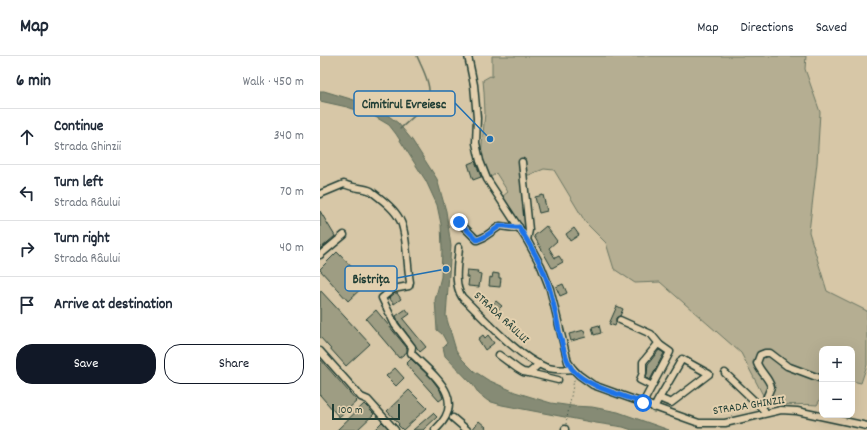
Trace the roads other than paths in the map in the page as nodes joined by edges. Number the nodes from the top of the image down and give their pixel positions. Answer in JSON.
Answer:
{"nodes":[{"id":1,"x":468,"y":56,"type":"edge"},
{"id":2,"x":522,"y":162,"type":"dead end"},
{"id":3,"x":320,"y":194,"type":"edge"},
{"id":4,"x":459,"y":222,"type":"dead end"},
{"id":5,"x":519,"y":227,"type":"junction"},
{"id":6,"x":344,"y":235,"type":"dead end"},
{"id":7,"x":527,"y":240,"type":"junction"},
{"id":8,"x":458,"y":247,"type":"dead end"},
{"id":9,"x":320,"y":255,"type":"edge"},
{"id":10,"x":620,"y":320,"type":"dead end"},
{"id":11,"x":660,"y":345,"type":"junction"},
{"id":12,"x":320,"y":351,"type":"edge"},
{"id":13,"x":499,"y":355,"type":"dead end"},
{"id":14,"x":539,"y":364,"type":"junction"},
{"id":15,"x":573,"y":369,"type":"junction"},
{"id":16,"x":529,"y":373,"type":"junction"},
{"id":17,"x":725,"y":373,"type":"dead end"},
{"id":18,"x":819,"y":378,"type":"edge"},
{"id":19,"x":558,"y":380,"type":"dead end"},
{"id":20,"x":652,"y":386,"type":"junction"},
{"id":21,"x":659,"y":398,"type":"junction"},
{"id":22,"x":643,"y":403,"type":"junction"},
{"id":23,"x":654,"y":408,"type":"junction"},
{"id":24,"x":762,"y":408,"type":"junction"},
{"id":25,"x":767,"y":413,"type":"junction"},
{"id":26,"x":453,"y":418,"type":"dead end"},
{"id":27,"x":867,"y":426,"type":"edge"},
{"id":28,"x":395,"y":430,"type":"edge"},
{"id":29,"x":435,"y":430,"type":"edge"},
{"id":30,"x":467,"y":430,"type":"edge"}],
"edges":[{"from":1,"to":5,"type":"street","name":"STRADA GHINZII"},
{"from":2,"to":7,"type":"street"},
{"from":3,"to":29,"type":"street"},
{"from":4,"to":5,"type":"street"},
{"from":5,"to":7,"type":"street","name":"STRADA GHINZII"},
{"from":6,"to":9,"type":"street"},
{"from":7,"to":15,"type":"street","name":"STRADA GHINZII"},
{"from":8,"to":14,"type":"street","name":"STRADA RÂULUI"},
{"from":10,"to":11,"type":"street"},
{"from":11,"to":20,"type":"street"},
{"from":11,"to":20,"type":"street"},
{"from":12,"to":28,"type":"street"},
{"from":13,"to":16,"type":"street"},
{"from":14,"to":15,"type":"street","name":"STRADA RÂULUI"},
{"from":14,"to":16,"type":"street"},
{"from":15,"to":22,"type":"street","name":"STRADA GHINZII"},
{"from":16,"to":19,"type":"street"},
{"from":17,"to":24,"type":"street"},
{"from":18,"to":24,"type":"street"},
{"from":20,"to":22,"type":"street"},
{"from":21,"to":21,"type":"street"},
{"from":21,"to":23,"type":"street"},
{"from":22,"to":23,"type":"street","name":"STRADA GHINZII"},
{"from":23,"to":25,"type":"street","name":"STRADA GHINZII"},
{"from":24,"to":25,"type":"street"},
{"from":25,"to":27,"type":"street","name":"STRADA GHINZII"},
{"from":26,"to":30,"type":"street"}]}
